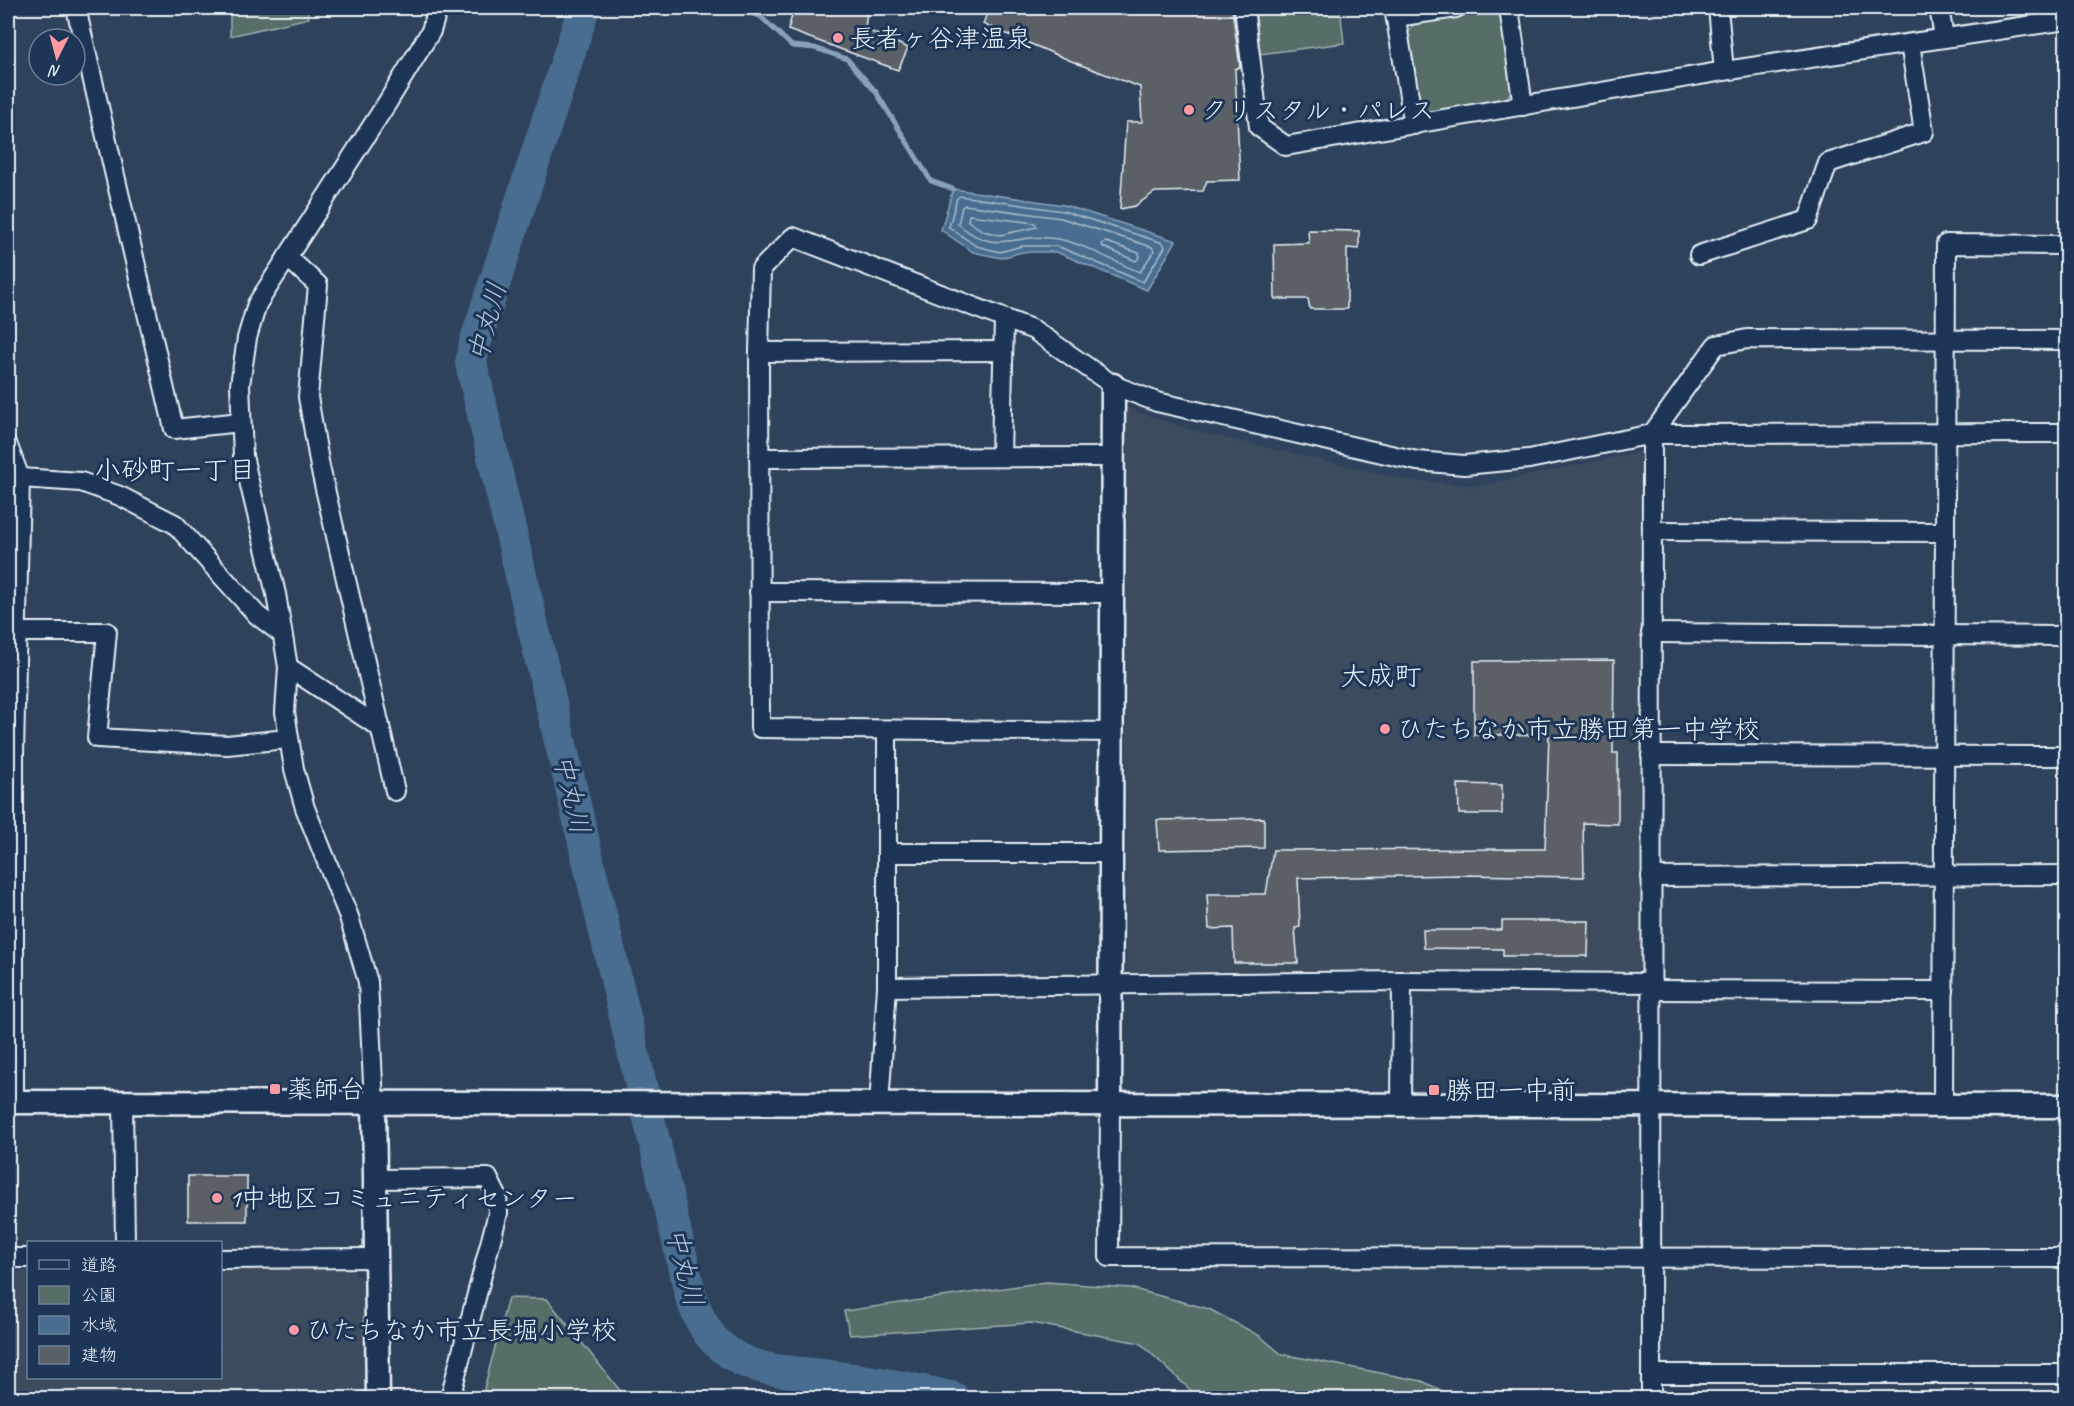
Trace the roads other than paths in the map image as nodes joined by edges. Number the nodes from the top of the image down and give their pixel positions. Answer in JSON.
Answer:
{"nodes":[{"id":1,"x":76,"y":8,"type":"edge"},
{"id":2,"x":438,"y":8,"type":"edge"},
{"id":3,"x":1244,"y":8,"type":"edge"},
{"id":4,"x":1456,"y":8,"type":"edge"},
{"id":5,"x":1509,"y":8,"type":"edge"},
{"id":6,"x":1718,"y":8,"type":"edge"},
{"id":7,"x":1939,"y":8,"type":"edge"},
{"id":8,"x":1395,"y":12,"type":"edge"},
{"id":9,"x":2067,"y":20,"type":"edge"},
{"id":10,"x":1944,"y":37,"type":"junction"},
{"id":11,"x":1910,"y":44,"type":"junction"},
{"id":12,"x":1724,"y":71,"type":"junction"},
{"id":13,"x":1523,"y":106,"type":"junction"},
{"id":14,"x":1414,"y":125,"type":"junction"},
{"id":15,"x":2067,"y":245,"type":"edge"},
{"id":16,"x":1699,"y":255,"type":"dead end"},
{"id":17,"x":287,"y":257,"type":"junction"},
{"id":18,"x":1005,"y":319,"type":"junction"},
{"id":19,"x":1946,"y":339,"type":"junction"},
{"id":20,"x":2067,"y":340,"type":"edge"},
{"id":21,"x":1003,"y":351,"type":"junction"},
{"id":22,"x":759,"y":352,"type":"junction"},
{"id":23,"x":1113,"y":385,"type":"junction"},
{"id":24,"x":241,"y":422,"type":"junction"},
{"id":25,"x":1945,"y":432,"type":"junction"},
{"id":26,"x":2067,"y":433,"type":"edge"},
{"id":27,"x":1652,"y":434,"type":"junction"},
{"id":28,"x":8,"y":446,"type":"edge"},
{"id":29,"x":1001,"y":457,"type":"junction"},
{"id":30,"x":1111,"y":457,"type":"junction"},
{"id":31,"x":759,"y":458,"type":"junction"},
{"id":32,"x":20,"y":478,"type":"junction"},
{"id":33,"x":1652,"y":531,"type":"junction"},
{"id":34,"x":1945,"y":532,"type":"junction"},
{"id":35,"x":13,"y":556,"type":"edge"},
{"id":36,"x":759,"y":592,"type":"junction"},
{"id":37,"x":1111,"y":592,"type":"junction"},
{"id":38,"x":11,"y":631,"type":"edge"},
{"id":39,"x":1651,"y":633,"type":"junction"},
{"id":40,"x":282,"y":634,"type":"junction"},
{"id":41,"x":1945,"y":635,"type":"junction"},
{"id":42,"x":2067,"y":636,"type":"edge"},
{"id":43,"x":288,"y":667,"type":"junction"},
{"id":44,"x":380,"y":727,"type":"junction"},
{"id":45,"x":887,"y":731,"type":"junction"},
{"id":46,"x":1110,"y":732,"type":"junction"},
{"id":47,"x":288,"y":739,"type":"junction"},
{"id":48,"x":11,"y":755,"type":"edge"},
{"id":49,"x":1651,"y":755,"type":"junction"},
{"id":50,"x":1946,"y":755,"type":"junction"},
{"id":51,"x":2067,"y":756,"type":"edge"},
{"id":52,"x":395,"y":791,"type":"dead end"},
{"id":53,"x":889,"y":853,"type":"junction"},
{"id":54,"x":1111,"y":853,"type":"junction"},
{"id":55,"x":2067,"y":875,"type":"edge"},
{"id":56,"x":1651,"y":877,"type":"junction"},
{"id":57,"x":1946,"y":877,"type":"junction"},
{"id":58,"x":11,"y":908,"type":"edge"},
{"id":59,"x":1402,"y":981,"type":"junction"},
{"id":60,"x":1109,"y":986,"type":"junction"},
{"id":61,"x":1652,"y":986,"type":"junction"},
{"id":62,"x":887,"y":987,"type":"junction"},
{"id":63,"x":1944,"y":991,"type":"junction"},
{"id":64,"x":11,"y":1102,"type":"edge"},
{"id":65,"x":123,"y":1103,"type":"junction"},
{"id":66,"x":374,"y":1103,"type":"junction"},
{"id":67,"x":879,"y":1105,"type":"junction"},
{"id":68,"x":1110,"y":1105,"type":"junction"},
{"id":69,"x":1401,"y":1105,"type":"junction"},
{"id":70,"x":1652,"y":1105,"type":"junction"},
{"id":71,"x":1943,"y":1106,"type":"junction"},
{"id":72,"x":2067,"y":1106,"type":"edge"},
{"id":73,"x":376,"y":1179,"type":"junction"},
{"id":74,"x":125,"y":1241,"type":"edge"},
{"id":75,"x":8,"y":1258,"type":"edge"},
{"id":76,"x":27,"y":1258,"type":"edge"},
{"id":77,"x":377,"y":1258,"type":"junction"},
{"id":78,"x":2067,"y":1258,"type":"edge"},
{"id":79,"x":222,"y":1259,"type":"edge"},
{"id":80,"x":1651,"y":1260,"type":"junction"},
{"id":81,"x":1651,"y":1374,"type":"junction"},
{"id":82,"x":2067,"y":1374,"type":"edge"},
{"id":83,"x":378,"y":1398,"type":"edge"},
{"id":84,"x":450,"y":1398,"type":"edge"},
{"id":85,"x":1651,"y":1398,"type":"edge"}],
"edges":[{"from":1,"to":24,"type":"street"},
{"from":2,"to":17,"type":"street"},
{"from":3,"to":14,"type":"street"},
{"from":4,"to":8,"type":"street"},
{"from":5,"to":13,"type":"street"},
{"from":6,"to":12,"type":"street"},
{"from":7,"to":10,"type":"street"},
{"from":8,"to":14,"type":"street"},
{"from":9,"to":10,"type":"street"},
{"from":10,"to":11,"type":"street"},
{"from":11,"to":12,"type":"street"},
{"from":11,"to":16,"type":"street"},
{"from":12,"to":13,"type":"street"},
{"from":13,"to":14,"type":"street"},
{"from":15,"to":19,"type":"street"},
{"from":17,"to":24,"type":"street"},
{"from":17,"to":44,"type":"street"},
{"from":18,"to":21,"type":"street"},
{"from":18,"to":22,"type":"street"},
{"from":18,"to":23,"type":"street"},
{"from":19,"to":20,"type":"street"},
{"from":19,"to":25,"type":"street"},
{"from":19,"to":27,"type":"street"},
{"from":21,"to":22,"type":"street"},
{"from":21,"to":29,"type":"street"},
{"from":22,"to":31,"type":"street"},
{"from":23,"to":27,"type":"street"},
{"from":23,"to":30,"type":"street"},
{"from":24,"to":40,"type":"street"},
{"from":25,"to":26,"type":"street"},
{"from":25,"to":27,"type":"street"},
{"from":25,"to":34,"type":"street"},
{"from":27,"to":33,"type":"street"},
{"from":28,"to":32,"type":"street"},
{"from":29,"to":30,"type":"street"},
{"from":29,"to":31,"type":"street"},
{"from":30,"to":37,"type":"street"},
{"from":31,"to":36,"type":"street"},
{"from":32,"to":35,"type":"street"},
{"from":32,"to":40,"type":"street"},
{"from":33,"to":34,"type":"street"},
{"from":33,"to":39,"type":"street"},
{"from":34,"to":41,"type":"street"},
{"from":35,"to":38,"type":"street"},
{"from":36,"to":37,"type":"street"},
{"from":36,"to":45,"type":"street"},
{"from":37,"to":46,"type":"street"},
{"from":38,"to":47,"type":"street"},
{"from":38,"to":48,"type":"street"},
{"from":39,"to":41,"type":"street"},
{"from":39,"to":49,"type":"street"},
{"from":40,"to":43,"type":"street"},
{"from":41,"to":42,"type":"street"},
{"from":41,"to":50,"type":"street"},
{"from":43,"to":44,"type":"street"},
{"from":43,"to":47,"type":"street"},
{"from":44,"to":52,"type":"street"},
{"from":45,"to":46,"type":"street"},
{"from":45,"to":53,"type":"street"},
{"from":46,"to":54,"type":"street"},
{"from":47,"to":66,"type":"street"},
{"from":48,"to":58,"type":"street"},
{"from":49,"to":50,"type":"street"},
{"from":49,"to":56,"type":"street"},
{"from":50,"to":51,"type":"street"},
{"from":50,"to":57,"type":"street"},
{"from":53,"to":54,"type":"street"},
{"from":53,"to":62,"type":"street"},
{"from":54,"to":60,"type":"street"},
{"from":55,"to":57,"type":"street"},
{"from":56,"to":57,"type":"street"},
{"from":56,"to":61,"type":"street"},
{"from":57,"to":63,"type":"street"},
{"from":58,"to":64,"type":"street"},
{"from":59,"to":60,"type":"street"},
{"from":59,"to":61,"type":"street"},
{"from":59,"to":69,"type":"street"},
{"from":60,"to":62,"type":"street"},
{"from":60,"to":68,"type":"street"},
{"from":61,"to":63,"type":"street"},
{"from":61,"to":70,"type":"street"},
{"from":62,"to":67,"type":"street"},
{"from":63,"to":71,"type":"street"},
{"from":64,"to":65,"type":"street"},
{"from":65,"to":66,"type":"street"},
{"from":65,"to":74,"type":"street"},
{"from":66,"to":67,"type":"street"},
{"from":66,"to":73,"type":"street"},
{"from":67,"to":68,"type":"street"},
{"from":68,"to":69,"type":"street"},
{"from":68,"to":80,"type":"street"},
{"from":69,"to":70,"type":"street"},
{"from":70,"to":71,"type":"street"},
{"from":70,"to":80,"type":"street"},
{"from":71,"to":72,"type":"street"},
{"from":73,"to":77,"type":"street"},
{"from":73,"to":84,"type":"street"},
{"from":75,"to":76,"type":"street"},
{"from":77,"to":79,"type":"street"},
{"from":77,"to":83,"type":"street"},
{"from":78,"to":80,"type":"street"},
{"from":80,"to":81,"type":"street"},
{"from":81,"to":82,"type":"street"},
{"from":81,"to":85,"type":"street"}]}
